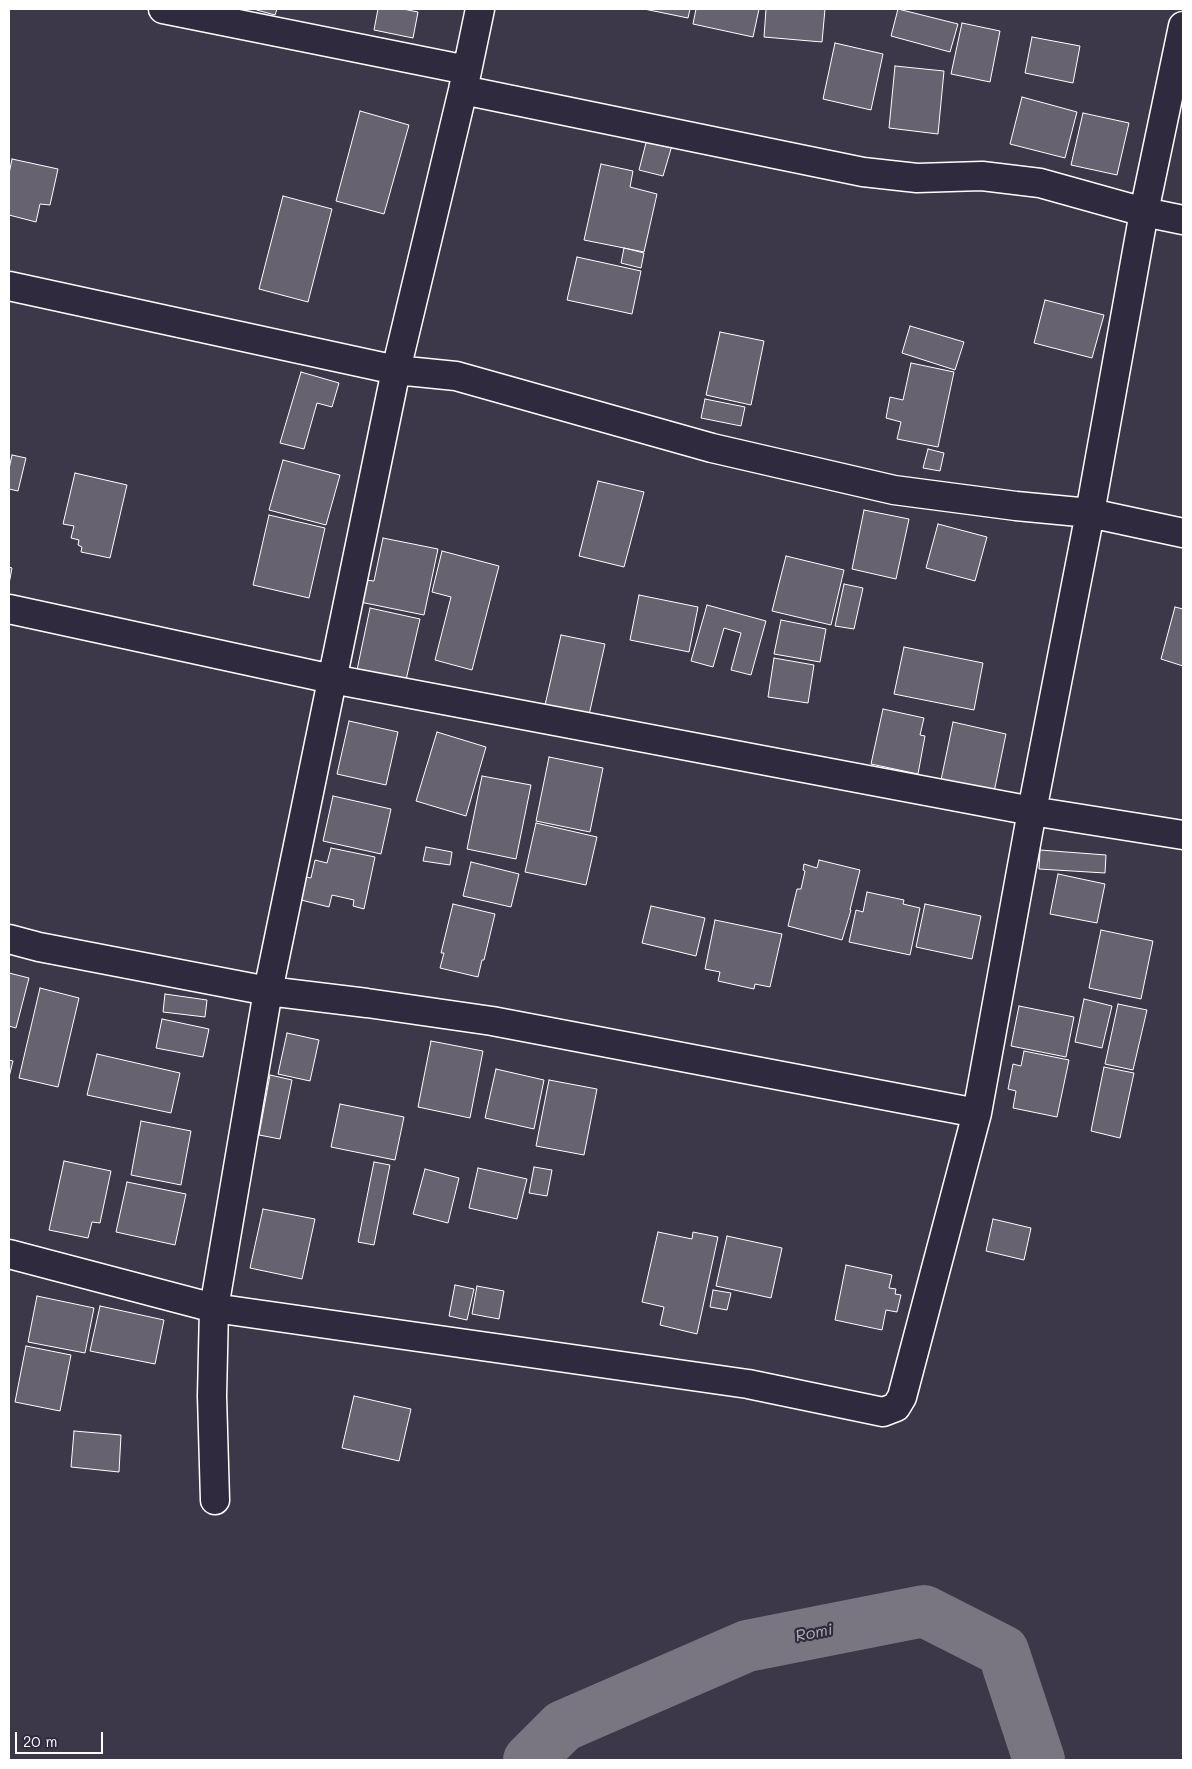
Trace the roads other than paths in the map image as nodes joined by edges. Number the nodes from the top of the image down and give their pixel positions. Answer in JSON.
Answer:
{"nodes":[{"id":1,"x":163,"y":9,"type":"edge"},
{"id":2,"x":480,"y":9,"type":"edge"},
{"id":3,"x":1183,"y":26,"type":"edge"},
{"id":4,"x":465,"y":80,"type":"junction"},
{"id":5,"x":1144,"y":212,"type":"junction"},
{"id":6,"x":1183,"y":220,"type":"edge"},
{"id":7,"x":9,"y":286,"type":"edge"},
{"id":8,"x":396,"y":370,"type":"junction"},
{"id":9,"x":1090,"y":513,"type":"junction"},
{"id":10,"x":1183,"y":533,"type":"edge"},
{"id":11,"x":9,"y":609,"type":"edge"},
{"id":12,"x":332,"y":679,"type":"junction"},
{"id":13,"x":1032,"y":811,"type":"junction"},
{"id":14,"x":1183,"y":835,"type":"edge"},
{"id":15,"x":9,"y":939,"type":"edge"},
{"id":16,"x":268,"y":991,"type":"junction"},
{"id":17,"x":977,"y":1113,"type":"junction"},
{"id":18,"x":9,"y":1254,"type":"edge"},
{"id":19,"x":214,"y":1308,"type":"junction"},
{"id":20,"x":215,"y":1500,"type":"dead end"}],
"edges":[{"from":1,"to":4,"type":"street"},
{"from":2,"to":4,"type":"street"},
{"from":3,"to":5,"type":"street"},
{"from":4,"to":5,"type":"street"},
{"from":4,"to":8,"type":"street"},
{"from":5,"to":6,"type":"street"},
{"from":5,"to":9,"type":"street"},
{"from":7,"to":8,"type":"street"},
{"from":8,"to":9,"type":"street"},
{"from":8,"to":12,"type":"street"},
{"from":9,"to":10,"type":"street"},
{"from":9,"to":13,"type":"street"},
{"from":11,"to":12,"type":"street"},
{"from":12,"to":13,"type":"street"},
{"from":12,"to":16,"type":"street"},
{"from":13,"to":14,"type":"street"},
{"from":13,"to":17,"type":"street"},
{"from":15,"to":16,"type":"street"},
{"from":16,"to":17,"type":"street"},
{"from":16,"to":19,"type":"street"},
{"from":17,"to":19,"type":"street"},
{"from":18,"to":19,"type":"street"},
{"from":19,"to":20,"type":"street"}]}
